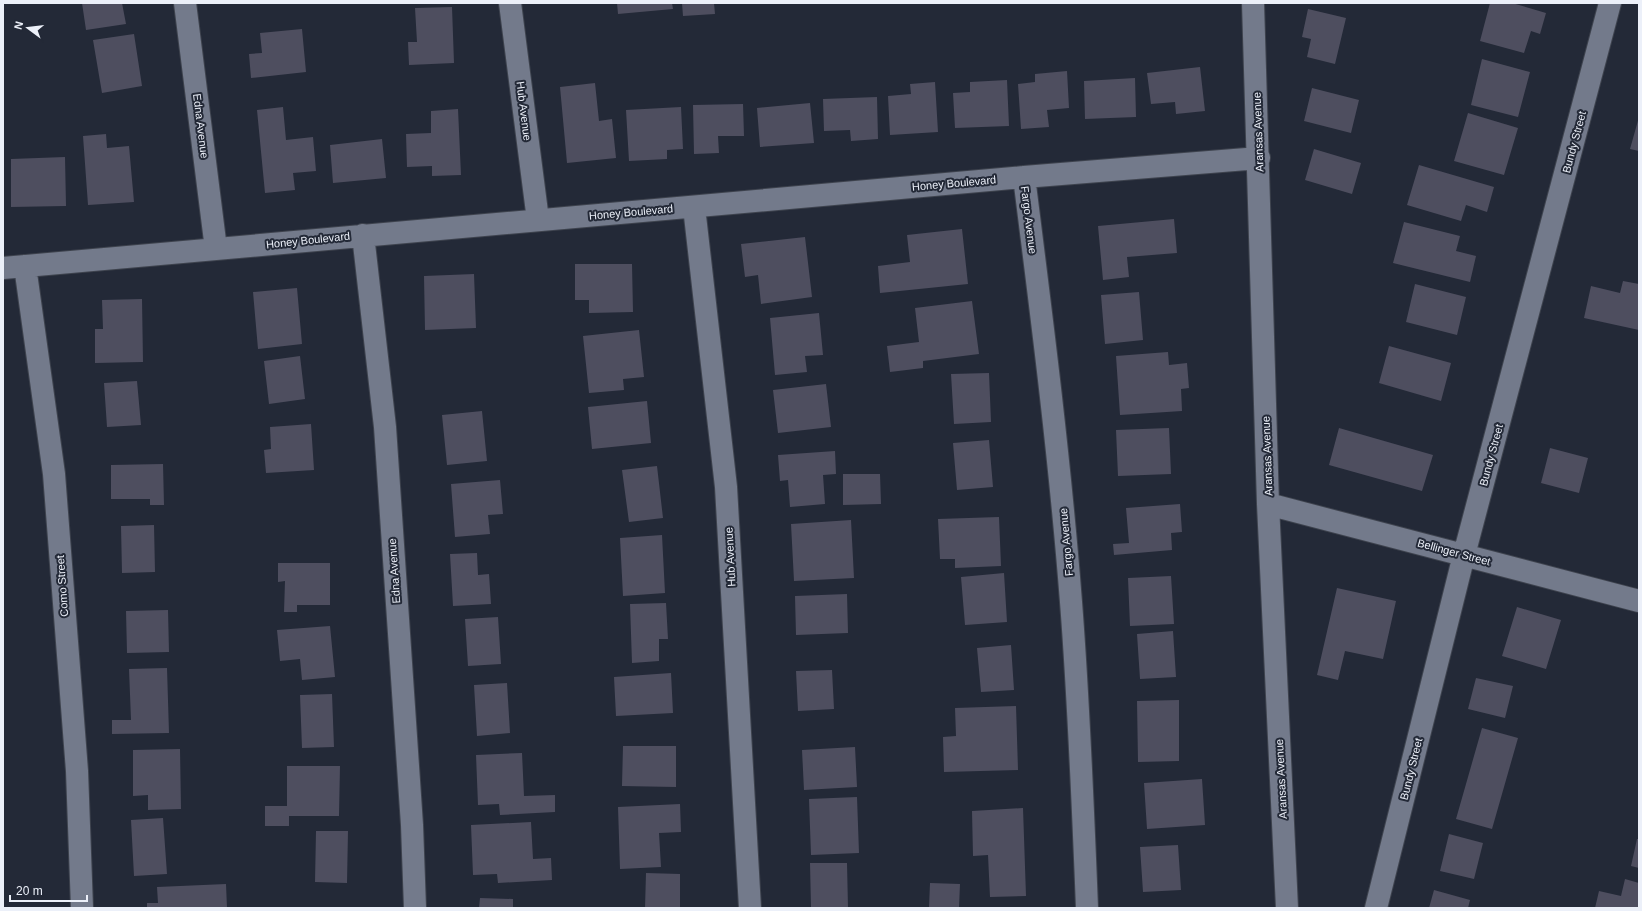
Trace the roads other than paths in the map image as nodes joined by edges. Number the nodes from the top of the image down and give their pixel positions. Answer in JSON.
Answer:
{"nodes":[{"id":1,"x":186,"y":3,"type":"edge"},
{"id":2,"x":510,"y":3,"type":"edge"},
{"id":3,"x":1253,"y":3,"type":"edge"},
{"id":4,"x":1610,"y":3,"type":"edge"},
{"id":5,"x":1259,"y":158,"type":"junction"},
{"id":6,"x":1024,"y":177,"type":"junction"},
{"id":7,"x":694,"y":207,"type":"junction"},
{"id":8,"x":538,"y":220,"type":"junction"},
{"id":9,"x":363,"y":235,"type":"junction"},
{"id":10,"x":216,"y":249,"type":"junction"},
{"id":11,"x":25,"y":266,"type":"junction"},
{"id":12,"x":3,"y":268,"type":"edge"},
{"id":13,"x":1268,"y":504,"type":"junction"},
{"id":14,"x":1464,"y":555,"type":"junction"},
{"id":15,"x":1639,"y":601,"type":"edge"},
{"id":16,"x":82,"y":908,"type":"edge"},
{"id":17,"x":415,"y":908,"type":"edge"},
{"id":18,"x":750,"y":908,"type":"edge"},
{"id":19,"x":1087,"y":908,"type":"edge"},
{"id":20,"x":1287,"y":908,"type":"edge"},
{"id":21,"x":1376,"y":908,"type":"edge"}],
"edges":[{"from":1,"to":10,"type":"street","name":"Edna Avenue"},
{"from":2,"to":8,"type":"street","name":"Hub Avenue"},
{"from":3,"to":5,"type":"street","name":"Aransas Avenue"},
{"from":4,"to":14,"type":"street","name":"Bundy Street"},
{"from":5,"to":6,"type":"street","name":"Honey Boulevard"},
{"from":5,"to":13,"type":"street","name":"Aransas Avenue"},
{"from":6,"to":7,"type":"street","name":"Honey Boulevard"},
{"from":6,"to":19,"type":"street","name":"Fargo Avenue"},
{"from":7,"to":8,"type":"street","name":"Honey Boulevard"},
{"from":7,"to":18,"type":"street","name":"Hub Avenue"},
{"from":8,"to":9,"type":"street","name":"Honey Boulevard"},
{"from":9,"to":10,"type":"street","name":"Honey Boulevard"},
{"from":9,"to":17,"type":"street","name":"Edna Avenue"},
{"from":10,"to":11,"type":"street","name":"Honey Boulevard"},
{"from":11,"to":12,"type":"street","name":"Honey Boulevard"},
{"from":11,"to":16,"type":"street","name":"Como Street"},
{"from":13,"to":14,"type":"street","name":"Bellinger Street"},
{"from":13,"to":20,"type":"street","name":"Aransas Avenue"},
{"from":14,"to":15,"type":"street","name":"Bellinger Street"},
{"from":14,"to":21,"type":"street","name":"Bundy Street"}]}
